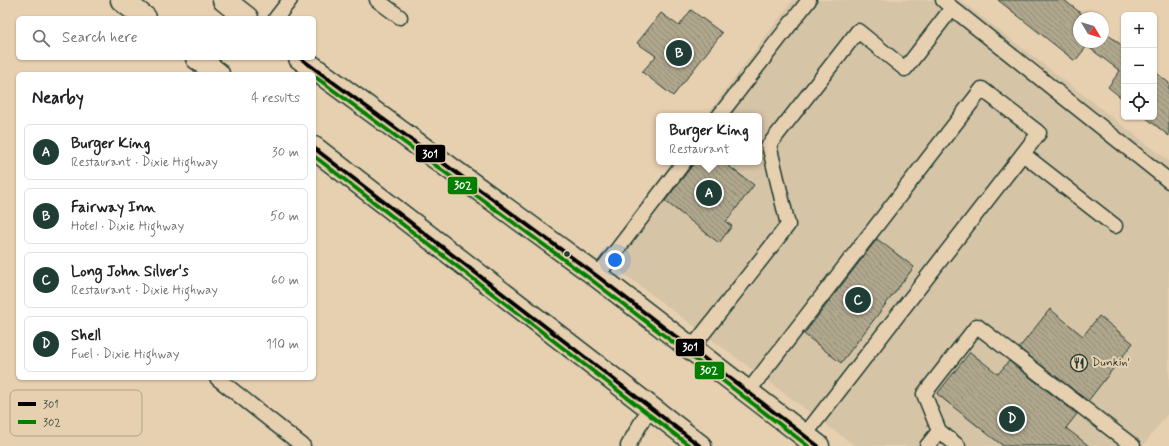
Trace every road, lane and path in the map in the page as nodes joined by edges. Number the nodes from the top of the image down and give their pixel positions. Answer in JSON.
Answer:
{"nodes":[{"id":1,"x":122,"y":0,"type":"edge"},
{"id":2,"x":224,"y":0,"type":"edge"},
{"id":3,"x":290,"y":0,"type":"edge"},
{"id":4,"x":377,"y":0,"type":"edge"},
{"id":5,"x":809,"y":0,"type":"edge"},
{"id":6,"x":947,"y":4,"type":"edge"},
{"id":7,"x":142,"y":16,"type":"edge"},
{"id":8,"x":244,"y":16,"type":"edge"},
{"id":9,"x":278,"y":16,"type":"edge"},
{"id":10,"x":400,"y":18,"type":"dead end"},
{"id":11,"x":200,"y":60,"type":"edge"},
{"id":12,"x":303,"y":60,"type":"edge"},
{"id":13,"x":215,"y":72,"type":"edge"},
{"id":14,"x":721,"y":113,"type":"edge"},
{"id":15,"x":316,"y":150,"type":"edge"},
{"id":16,"x":1023,"y":154,"type":"junction"},
{"id":17,"x":682,"y":165,"type":"edge"},
{"id":18,"x":1169,"y":181,"type":"edge"},
{"id":19,"x":1115,"y":226,"type":"dead end"},
{"id":20,"x":597,"y":276,"type":"junction"},
{"id":21,"x":691,"y":349,"type":"junction"},
{"id":22,"x":220,"y":380,"type":"edge"},
{"id":23,"x":747,"y":393,"type":"junction"},
{"id":24,"x":650,"y":407,"type":"junction"},
{"id":25,"x":939,"y":431,"type":"junction"},
{"id":26,"x":811,"y":441,"type":"edge"},
{"id":27,"x":1128,"y":444,"type":"edge"},
{"id":28,"x":303,"y":446,"type":"edge"},
{"id":29,"x":628,"y":446,"type":"edge"},
{"id":30,"x":700,"y":446,"type":"edge"},
{"id":31,"x":927,"y":446,"type":"edge"},
{"id":32,"x":958,"y":446,"type":"edge"}],
"edges":[{"from":1,"to":7,"type":"highway"},
{"from":2,"to":8,"type":"highway"},
{"from":3,"to":9,"type":"lane"},
{"from":4,"to":10,"type":"lane"},
{"from":5,"to":14,"type":"lane"},
{"from":6,"to":18,"type":"lane"},
{"from":6,"to":21,"type":"lane"},
{"from":11,"to":13,"type":"highway"},
{"from":12,"to":20,"type":"highway"},
{"from":15,"to":24,"type":"highway"},
{"from":16,"to":19,"type":"lane"},
{"from":16,"to":23,"type":"lane"},
{"from":16,"to":26,"type":"lane"},
{"from":17,"to":20,"type":"lane"},
{"from":20,"to":21,"type":"highway"},
{"from":21,"to":23,"type":"highway"},
{"from":22,"to":28,"type":"lane"},
{"from":23,"to":26,"type":"highway"},
{"from":24,"to":29,"type":"lane"},
{"from":24,"to":30,"type":"highway"},
{"from":25,"to":27,"type":"lane"},
{"from":25,"to":31,"type":"lane"},
{"from":25,"to":32,"type":"lane"}]}
